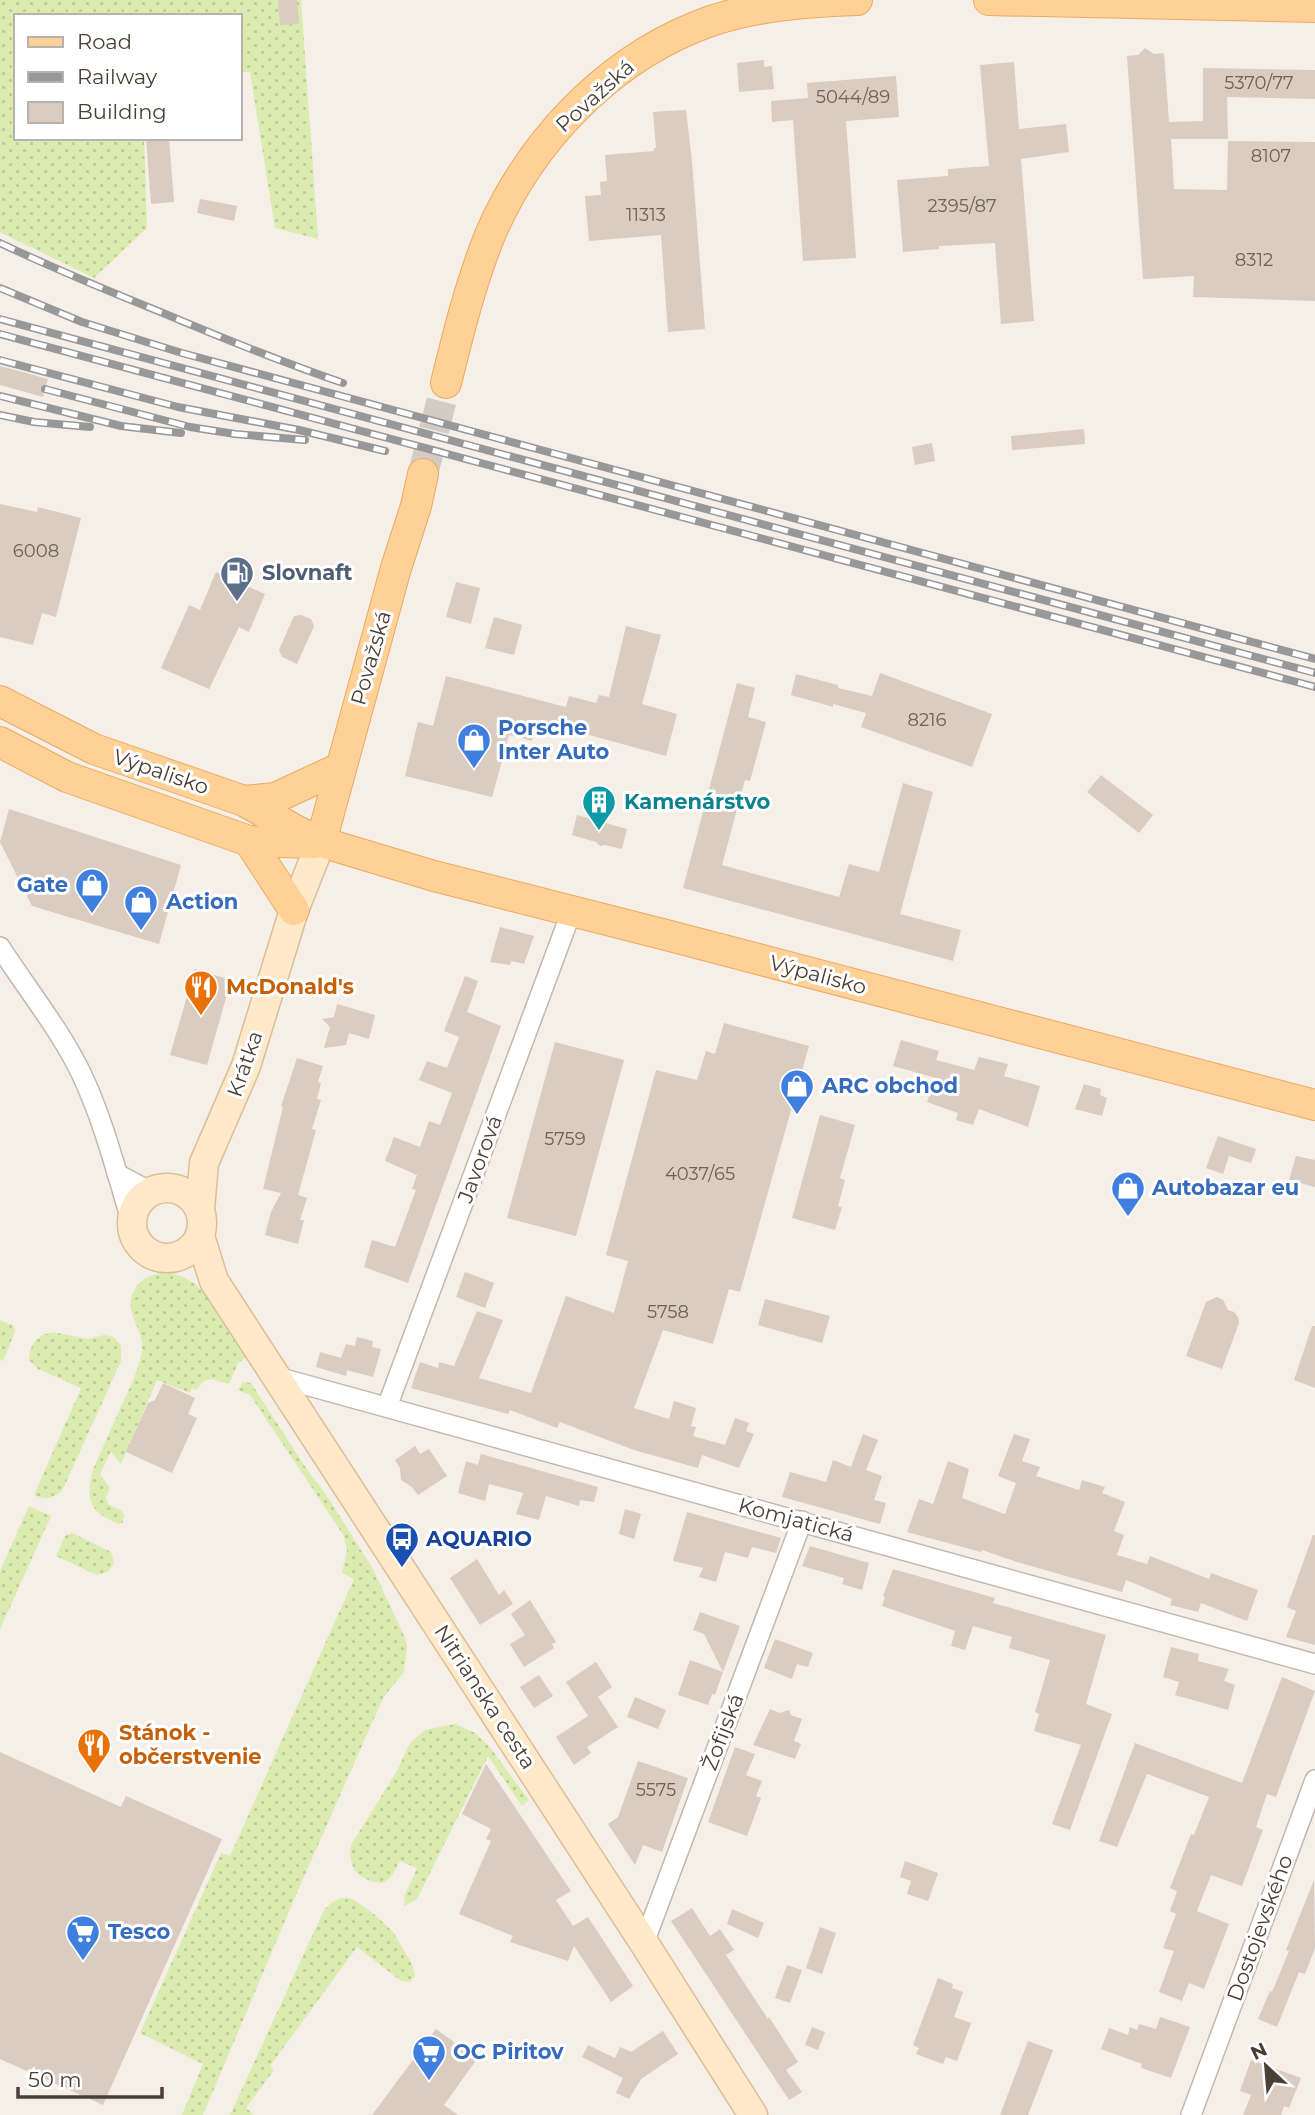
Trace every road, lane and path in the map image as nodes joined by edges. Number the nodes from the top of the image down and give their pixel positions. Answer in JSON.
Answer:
{"nodes":[{"id":1,"x":858,"y":0,"type":"edge"},
{"id":2,"x":989,"y":0,"type":"edge"},
{"id":3,"x":1315,"y":7,"type":"edge"},
{"id":4,"x":446,"y":383,"type":"tunnel mouth"},
{"id":5,"x":423,"y":474,"type":"tunnel mouth"},
{"id":6,"x":0,"y":701,"type":"edge"},
{"id":7,"x":0,"y":742,"type":"edge"},
{"id":8,"x":340,"y":768,"type":"junction"},
{"id":9,"x":244,"y":801,"type":"junction"},
{"id":10,"x":249,"y":841,"type":"junction"},
{"id":11,"x":321,"y":842,"type":"junction"},
{"id":12,"x":294,"y":910,"type":"junction"},
{"id":13,"x":572,"y":911,"type":"junction"},
{"id":14,"x":0,"y":947,"type":"edge"},
{"id":15,"x":1315,"y":1105,"type":"edge"},
{"id":16,"x":204,"y":1163,"type":"junction"},
{"id":17,"x":117,"y":1174,"type":"junction"},
{"id":18,"x":160,"y":1190,"type":"junction"},
{"id":19,"x":200,"y":1223,"type":"junction"},
{"id":20,"x":132,"y":1226,"type":"junction"},
{"id":21,"x":177,"y":1257,"type":"junction"},
{"id":22,"x":214,"y":1281,"type":"junction"},
{"id":23,"x":277,"y":1377,"type":"junction"},
{"id":24,"x":387,"y":1407,"type":"junction"},
{"id":25,"x":802,"y":1521,"type":"junction"},
{"id":26,"x":1315,"y":1664,"type":"edge"},
{"id":27,"x":1315,"y":1780,"type":"edge"},
{"id":28,"x":644,"y":1943,"type":"junction"},
{"id":29,"x":748,"y":2112,"type":"edge"},
{"id":30,"x":1191,"y":2115,"type":"edge"}],
"edges":[{"from":1,"to":4,"type":"main road","name":"Považská"},
{"from":2,"to":3,"type":"main road"},
{"from":5,"to":8,"type":"main road","name":"Považská"},
{"from":6,"to":9,"type":"main road","name":"Výpalisko"},
{"from":7,"to":10,"type":"main road","name":"Výpalisko"},
{"from":8,"to":9,"type":"main road"},
{"from":8,"to":11,"type":"main road","name":"Považská"},
{"from":9,"to":11,"type":"main road","name":"Výpalisko"},
{"from":10,"to":11,"type":"main road","name":"Výpalisko"},
{"from":10,"to":12,"type":"main road"},
{"from":11,"to":12,"type":"main road","name":"Krátka"},
{"from":11,"to":13,"type":"main road","name":"Výpalisko"},
{"from":12,"to":16,"type":"main road","name":"Krátka"},
{"from":13,"to":15,"type":"main road","name":"Výpalisko"},
{"from":13,"to":24,"type":"street","name":"Javorová"},
{"from":14,"to":17,"type":"street"},
{"from":16,"to":18,"type":"main road"},
{"from":16,"to":19,"type":"main road","name":"Krátka"},
{"from":17,"to":18,"type":"street"},
{"from":17,"to":20,"type":"street"},
{"from":18,"to":19,"type":"main road"},
{"from":18,"to":20,"type":"main road"},
{"from":19,"to":21,"type":"main road"},
{"from":19,"to":22,"type":"main road","name":"Nitrianska cesta"},
{"from":20,"to":21,"type":"main road"},
{"from":21,"to":22,"type":"main road","name":"Nitrianska cesta"},
{"from":22,"to":23,"type":"main road","name":"Nitrianska cesta"},
{"from":23,"to":24,"type":"street","name":"Komjatická"},
{"from":23,"to":28,"type":"main road","name":"Nitrianska cesta"},
{"from":24,"to":25,"type":"street","name":"Komjatická"},
{"from":25,"to":26,"type":"street","name":"Komjatická"},
{"from":25,"to":28,"type":"street","name":"Žofijská"},
{"from":27,"to":30,"type":"street","name":"Dostojevského"},
{"from":28,"to":29,"type":"main road","name":"Nitrianska cesta"}]}
